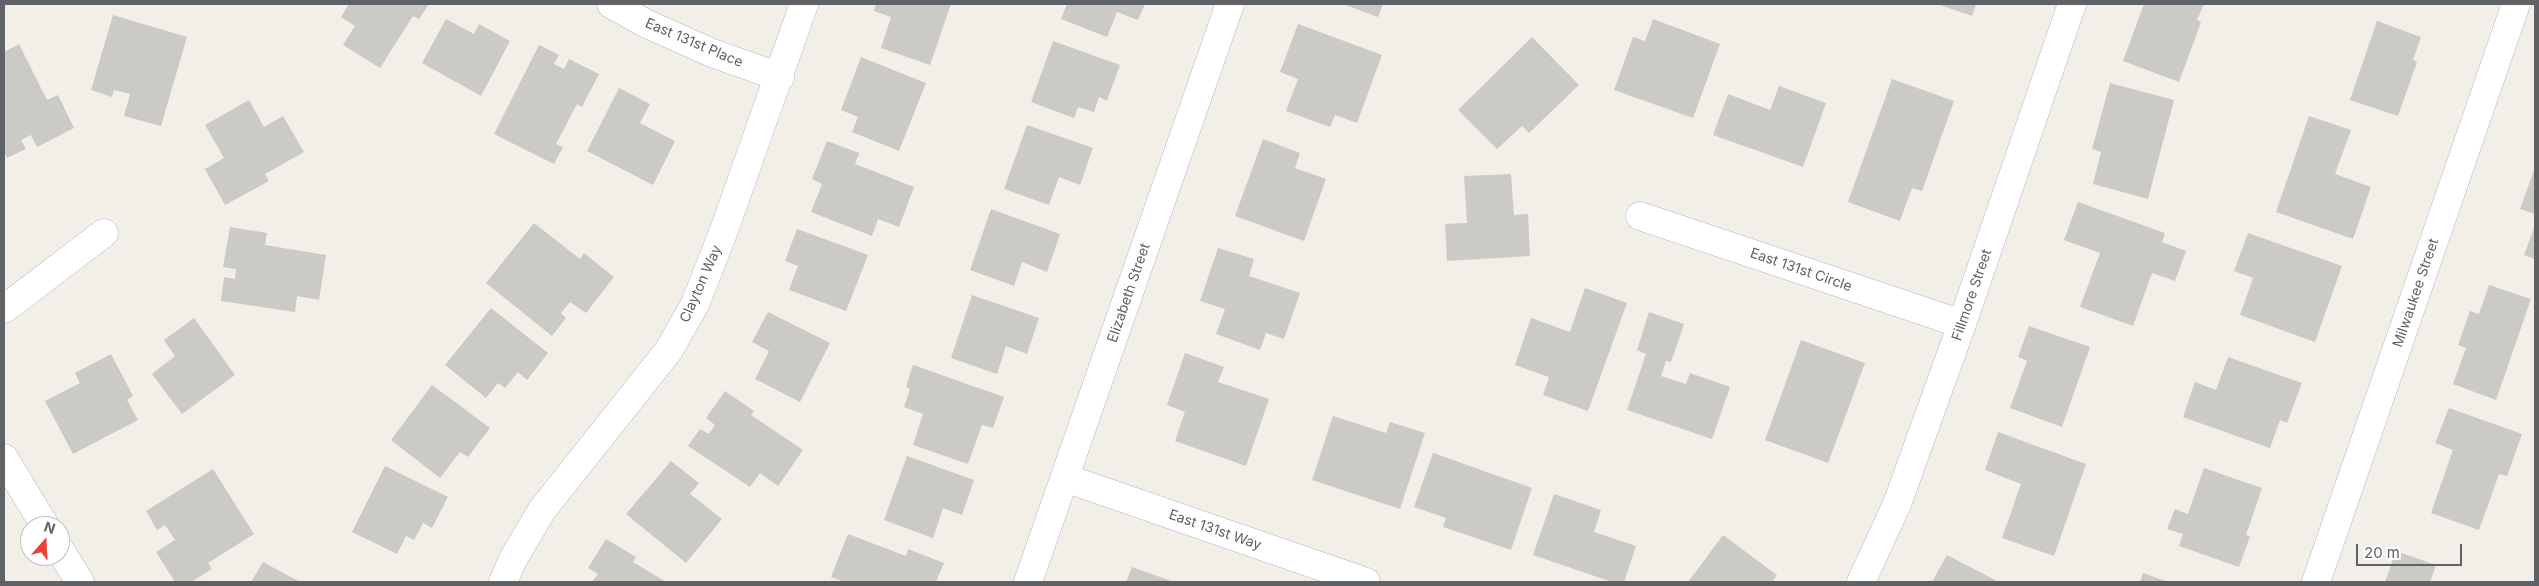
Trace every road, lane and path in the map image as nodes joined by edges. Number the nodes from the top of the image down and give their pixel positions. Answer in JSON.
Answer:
{"nodes":[{"id":1,"x":611,"y":4,"type":"edge"},
{"id":2,"x":804,"y":4,"type":"edge"},
{"id":3,"x":1230,"y":4,"type":"edge"},
{"id":4,"x":2072,"y":4,"type":"edge"},
{"id":5,"x":2516,"y":4,"type":"edge"},
{"id":6,"x":780,"y":77,"type":"junction"},
{"id":7,"x":1640,"y":216,"type":"dead end"},
{"id":8,"x":104,"y":233,"type":"dead end"},
{"id":9,"x":4,"y":309,"type":"edge"},
{"id":10,"x":1962,"y":324,"type":"junction"},
{"id":11,"x":4,"y":458,"type":"edge"},
{"id":12,"x":1065,"y":478,"type":"junction"},
{"id":13,"x":40,"y":516,"type":"edge"},
{"id":14,"x":70,"y":566,"type":"edge"},
{"id":15,"x":80,"y":582,"type":"edge"},
{"id":16,"x":504,"y":582,"type":"edge"},
{"id":17,"x":1028,"y":582,"type":"edge"},
{"id":18,"x":1366,"y":582,"type":"edge"},
{"id":19,"x":1861,"y":582,"type":"edge"},
{"id":20,"x":2316,"y":582,"type":"edge"}],
"edges":[{"from":1,"to":6,"type":"street","name":"East 131st Place"},
{"from":2,"to":6,"type":"street","name":"Clayton Way"},
{"from":3,"to":12,"type":"street","name":"Elizabeth Street"},
{"from":4,"to":10,"type":"street","name":"Fillmore Street"},
{"from":5,"to":20,"type":"street","name":"Milwaukee Street"},
{"from":6,"to":16,"type":"street","name":"Clayton Way"},
{"from":7,"to":10,"type":"street","name":"East 131st Circle"},
{"from":8,"to":9,"type":"street"},
{"from":10,"to":19,"type":"street","name":"Fillmore Street"},
{"from":11,"to":13,"type":"street"},
{"from":12,"to":17,"type":"street","name":"Elizabeth Street"},
{"from":12,"to":18,"type":"street","name":"East 131st Way"},
{"from":14,"to":15,"type":"street"}]}
